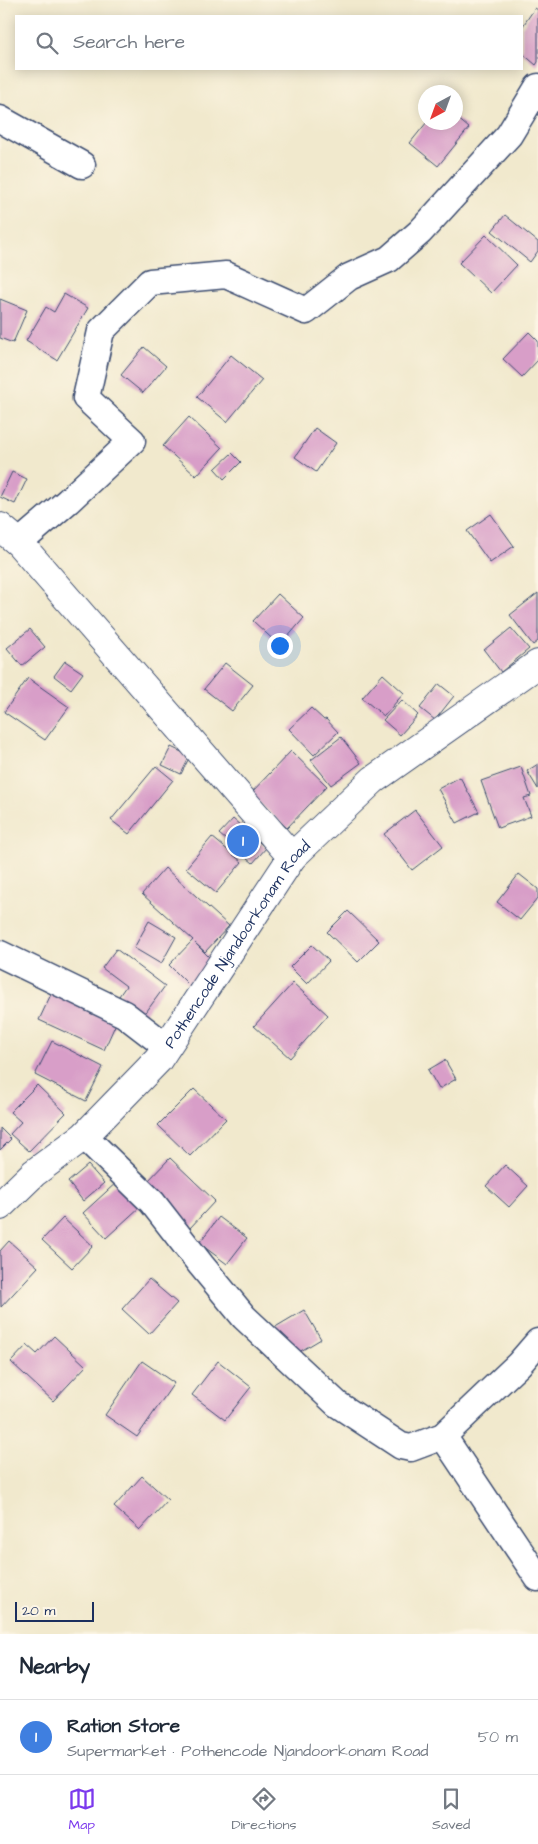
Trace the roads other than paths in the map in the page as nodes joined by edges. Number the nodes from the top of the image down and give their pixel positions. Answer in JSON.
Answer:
{"nodes":[{"id":1,"x":538,"y":87,"type":"edge"},
{"id":2,"x":0,"y":119,"type":"edge"},
{"id":3,"x":82,"y":165,"type":"dead end"},
{"id":4,"x":9,"y":535,"type":"edge"},
{"id":5,"x":538,"y":664,"type":"edge"},
{"id":6,"x":292,"y":858,"type":"junction"},
{"id":7,"x":0,"y":954,"type":"edge"},
{"id":8,"x":167,"y":1047,"type":"junction"},
{"id":9,"x":84,"y":1136,"type":"junction"},
{"id":10,"x":2,"y":1199,"type":"edge"},
{"id":11,"x":538,"y":1342,"type":"edge"},
{"id":12,"x":443,"y":1436,"type":"junction"},
{"id":13,"x":538,"y":1578,"type":"edge"}],
"edges":[{"from":1,"to":4,"type":"street"},
{"from":2,"to":3,"type":"street"},
{"from":4,"to":6,"type":"main road"},
{"from":5,"to":6,"type":"main road","name":"Pothencode Njandoorkonam Road"},
{"from":6,"to":8,"type":"main road","name":"Pothencode Njandoorkonam Road"},
{"from":7,"to":8,"type":"street"},
{"from":8,"to":9,"type":"main road","name":"Pothencode Njandoorkonam Road"},
{"from":9,"to":10,"type":"main road","name":"Pothencode Njandoorkonam Road"},
{"from":9,"to":12,"type":"street"},
{"from":11,"to":12,"type":"street"},
{"from":12,"to":13,"type":"street"}]}
